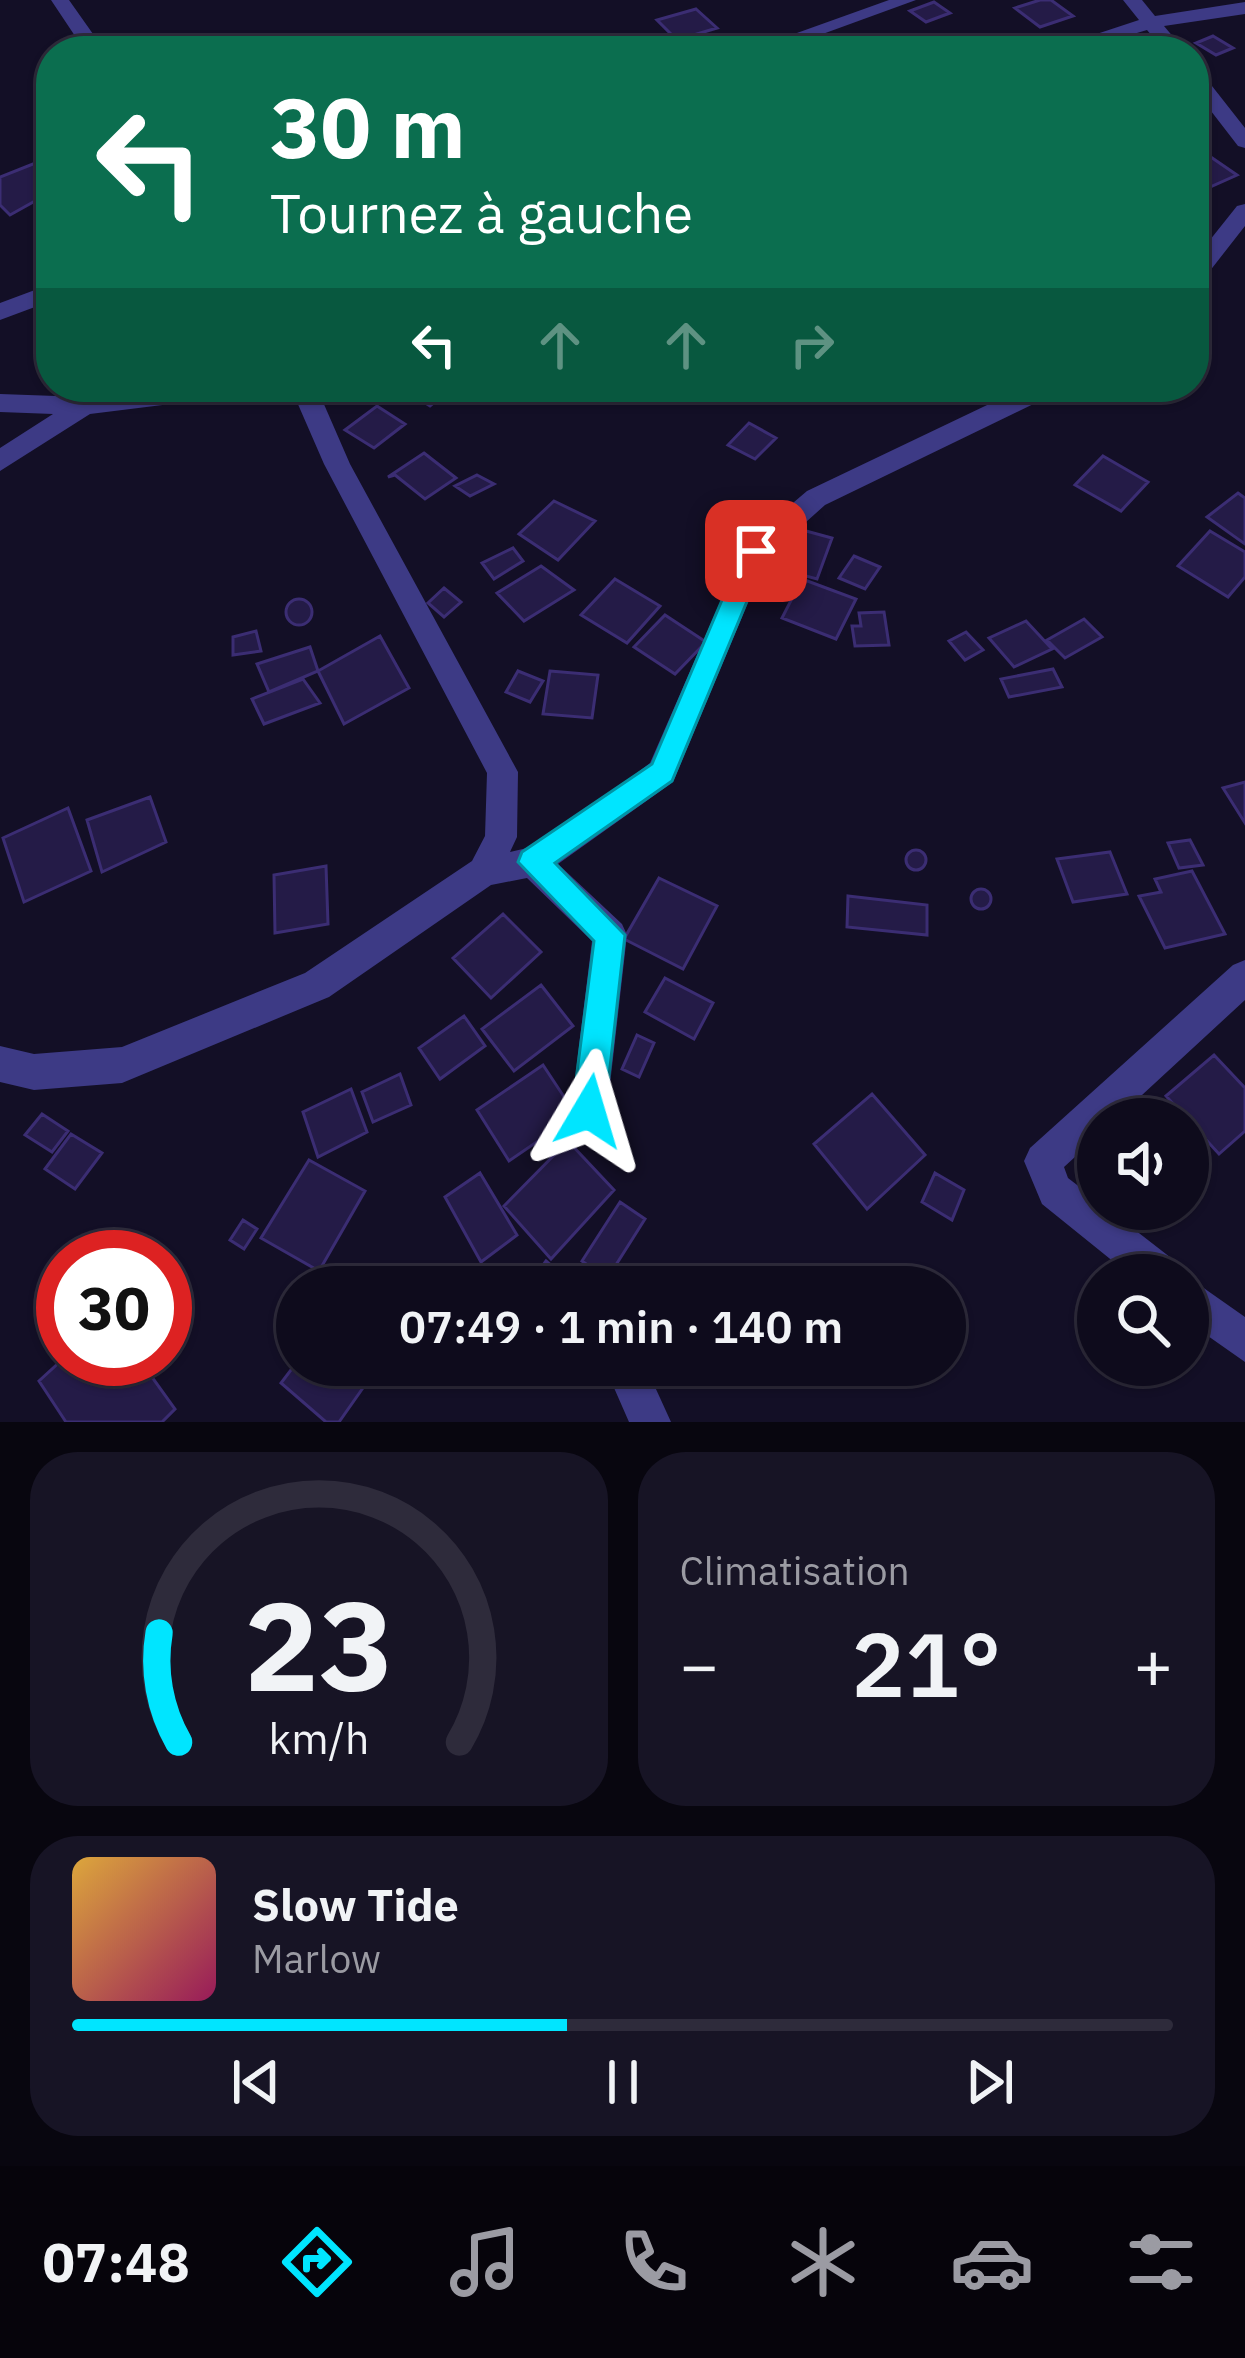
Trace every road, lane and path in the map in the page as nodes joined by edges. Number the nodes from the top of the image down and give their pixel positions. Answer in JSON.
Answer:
{"nodes":[{"id":1,"x":60,"y":0,"type":"edge"},
{"id":2,"x":907,"y":0,"type":"edge"},
{"id":3,"x":1132,"y":0,"type":"edge"},
{"id":4,"x":1245,"y":8,"type":"edge"},
{"id":5,"x":1152,"y":22,"type":"junction"},
{"id":6,"x":85,"y":36,"type":"edge"},
{"id":7,"x":801,"y":36,"type":"edge"},
{"id":8,"x":1105,"y":36,"type":"edge"},
{"id":9,"x":1163,"y":36,"type":"edge"},
{"id":10,"x":1209,"y":95,"type":"edge"},
{"id":11,"x":1245,"y":142,"type":"edge"},
{"id":12,"x":1245,"y":211,"type":"edge"},
{"id":13,"x":1209,"y":257,"type":"edge"},
{"id":14,"x":36,"y":298,"type":"edge"},
{"id":15,"x":0,"y":312,"type":"edge"},
{"id":16,"x":90,"y":402,"type":"edge"},
{"id":17,"x":116,"y":402,"type":"edge"},
{"id":18,"x":310,"y":402,"type":"edge"},
{"id":19,"x":1017,"y":402,"type":"edge"},
{"id":20,"x":0,"y":403,"type":"edge"},
{"id":21,"x":84,"y":406,"type":"junction"},
{"id":22,"x":0,"y":461,"type":"edge"},
{"id":23,"x":533,"y":862,"type":"junction"},
{"id":24,"x":484,"y":872,"type":"junction"},
{"id":25,"x":1245,"y":977,"type":"edge"},
{"id":26,"x":0,"y":1064,"type":"edge"},
{"id":27,"x":589,"y":1111,"type":"dead end"},
{"id":28,"x":1134,"y":1254,"type":"edge"},
{"id":29,"x":1209,"y":1314,"type":"edge"},
{"id":30,"x":1245,"y":1342,"type":"edge"},
{"id":31,"x":634,"y":1386,"type":"edge"},
{"id":32,"x":650,"y":1422,"type":"edge"}],
"edges":[{"from":1,"to":6,"type":"street"},
{"from":2,"to":7,"type":"street"},
{"from":3,"to":5,"type":"street"},
{"from":4,"to":5,"type":"street"},
{"from":5,"to":8,"type":"street"},
{"from":5,"to":9,"type":"street"},
{"from":10,"to":11,"type":"street"},
{"from":12,"to":13,"type":"street"},
{"from":14,"to":15,"type":"street"},
{"from":16,"to":21,"type":"street"},
{"from":17,"to":21,"type":"street"},
{"from":18,"to":24,"type":"street"},
{"from":19,"to":23,"type":"street"},
{"from":20,"to":21,"type":"street"},
{"from":21,"to":22,"type":"street"},
{"from":23,"to":24,"type":"street"},
{"from":23,"to":27,"type":"street"},
{"from":24,"to":26,"type":"street"},
{"from":25,"to":28,"type":"street"},
{"from":29,"to":30,"type":"street"},
{"from":31,"to":32,"type":"street"}]}
